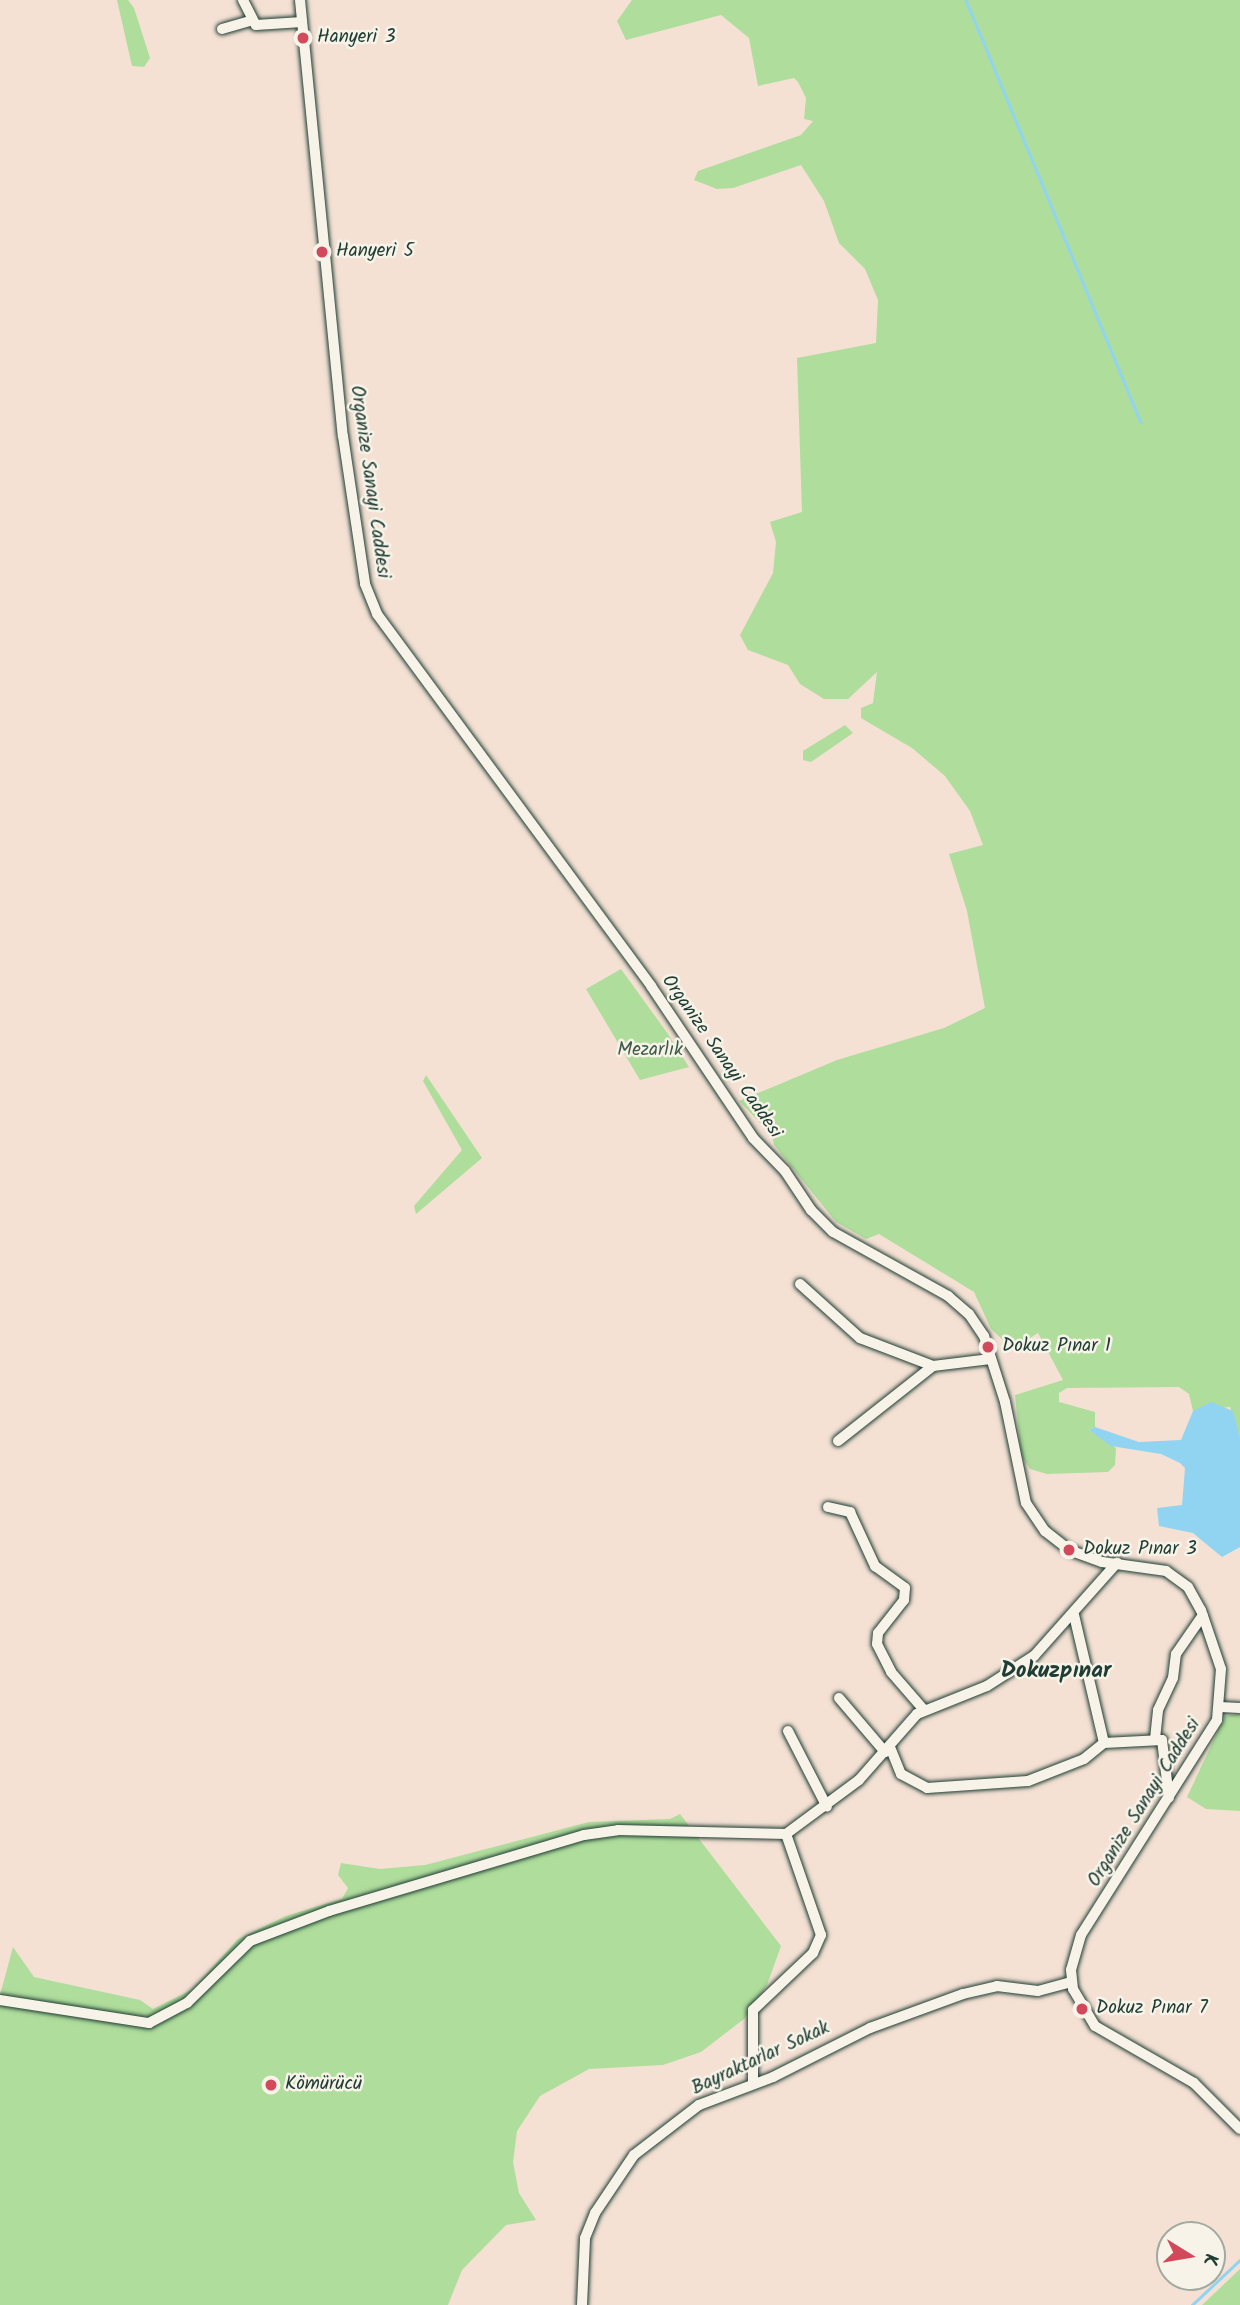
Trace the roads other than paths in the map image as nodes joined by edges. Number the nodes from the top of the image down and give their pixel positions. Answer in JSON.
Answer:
{"nodes":[{"id":1,"x":243,"y":0,"type":"edge"},
{"id":2,"x":300,"y":0,"type":"edge"},
{"id":3,"x":250,"y":21,"type":"junction"},
{"id":4,"x":302,"y":22,"type":"junction"},
{"id":5,"x":222,"y":29,"type":"dead end"},
{"id":6,"x":800,"y":1284,"type":"dead end"},
{"id":7,"x":992,"y":1359,"type":"junction"},
{"id":8,"x":933,"y":1366,"type":"junction"},
{"id":9,"x":838,"y":1441,"type":"dead end"},
{"id":10,"x":828,"y":1507,"type":"dead end"},
{"id":11,"x":1117,"y":1563,"type":"junction"},
{"id":12,"x":1074,"y":1615,"type":"junction"},
{"id":13,"x":1203,"y":1615,"type":"junction"},
{"id":14,"x":839,"y":1698,"type":"dead end"},
{"id":15,"x":1220,"y":1707,"type":"junction"},
{"id":16,"x":1240,"y":1708,"type":"edge"},
{"id":17,"x":924,"y":1710,"type":"junction"},
{"id":18,"x":788,"y":1731,"type":"dead end"},
{"id":19,"x":1155,"y":1739,"type":"junction"},
{"id":20,"x":1104,"y":1743,"type":"junction"},
{"id":21,"x":887,"y":1750,"type":"junction"},
{"id":22,"x":1169,"y":1799,"type":"junction"},
{"id":23,"x":827,"y":1807,"type":"junction"},
{"id":24,"x":786,"y":1834,"type":"junction"},
{"id":25,"x":1072,"y":1982,"type":"junction"},
{"id":26,"x":0,"y":2000,"type":"edge"},
{"id":27,"x":753,"y":2082,"type":"junction"},
{"id":28,"x":1240,"y":2129,"type":"edge"},
{"id":29,"x":582,"y":2305,"type":"edge"}],
"edges":[{"from":1,"to":3,"type":"street"},
{"from":2,"to":4,"type":"street","name":"Organize Sanayi Caddesi"},
{"from":3,"to":4,"type":"street"},
{"from":3,"to":5,"type":"street"},
{"from":4,"to":7,"type":"street","name":"Organize Sanayi Caddesi"},
{"from":6,"to":8,"type":"street"},
{"from":7,"to":8,"type":"street"},
{"from":7,"to":11,"type":"street","name":"Organize Sanayi Caddesi"},
{"from":8,"to":9,"type":"street"},
{"from":10,"to":17,"type":"street"},
{"from":11,"to":12,"type":"street"},
{"from":11,"to":13,"type":"street","name":"Organize Sanayi Caddesi"},
{"from":12,"to":17,"type":"street"},
{"from":12,"to":20,"type":"street"},
{"from":13,"to":15,"type":"street","name":"Organize Sanayi Caddesi"},
{"from":13,"to":19,"type":"street"},
{"from":14,"to":21,"type":"street"},
{"from":15,"to":16,"type":"street"},
{"from":15,"to":22,"type":"street","name":"Organize Sanayi Caddesi"},
{"from":17,"to":21,"type":"street"},
{"from":18,"to":23,"type":"street"},
{"from":19,"to":20,"type":"street"},
{"from":19,"to":22,"type":"street"},
{"from":20,"to":21,"type":"street"},
{"from":21,"to":23,"type":"street"},
{"from":22,"to":25,"type":"street","name":"Organize Sanayi Caddesi"},
{"from":23,"to":24,"type":"street"},
{"from":24,"to":26,"type":"street"},
{"from":24,"to":27,"type":"street"},
{"from":25,"to":27,"type":"street","name":"Bayraktarlar Sokak"},
{"from":25,"to":28,"type":"street"},
{"from":27,"to":29,"type":"street","name":"Bayraktarlar Sokak"}]}
